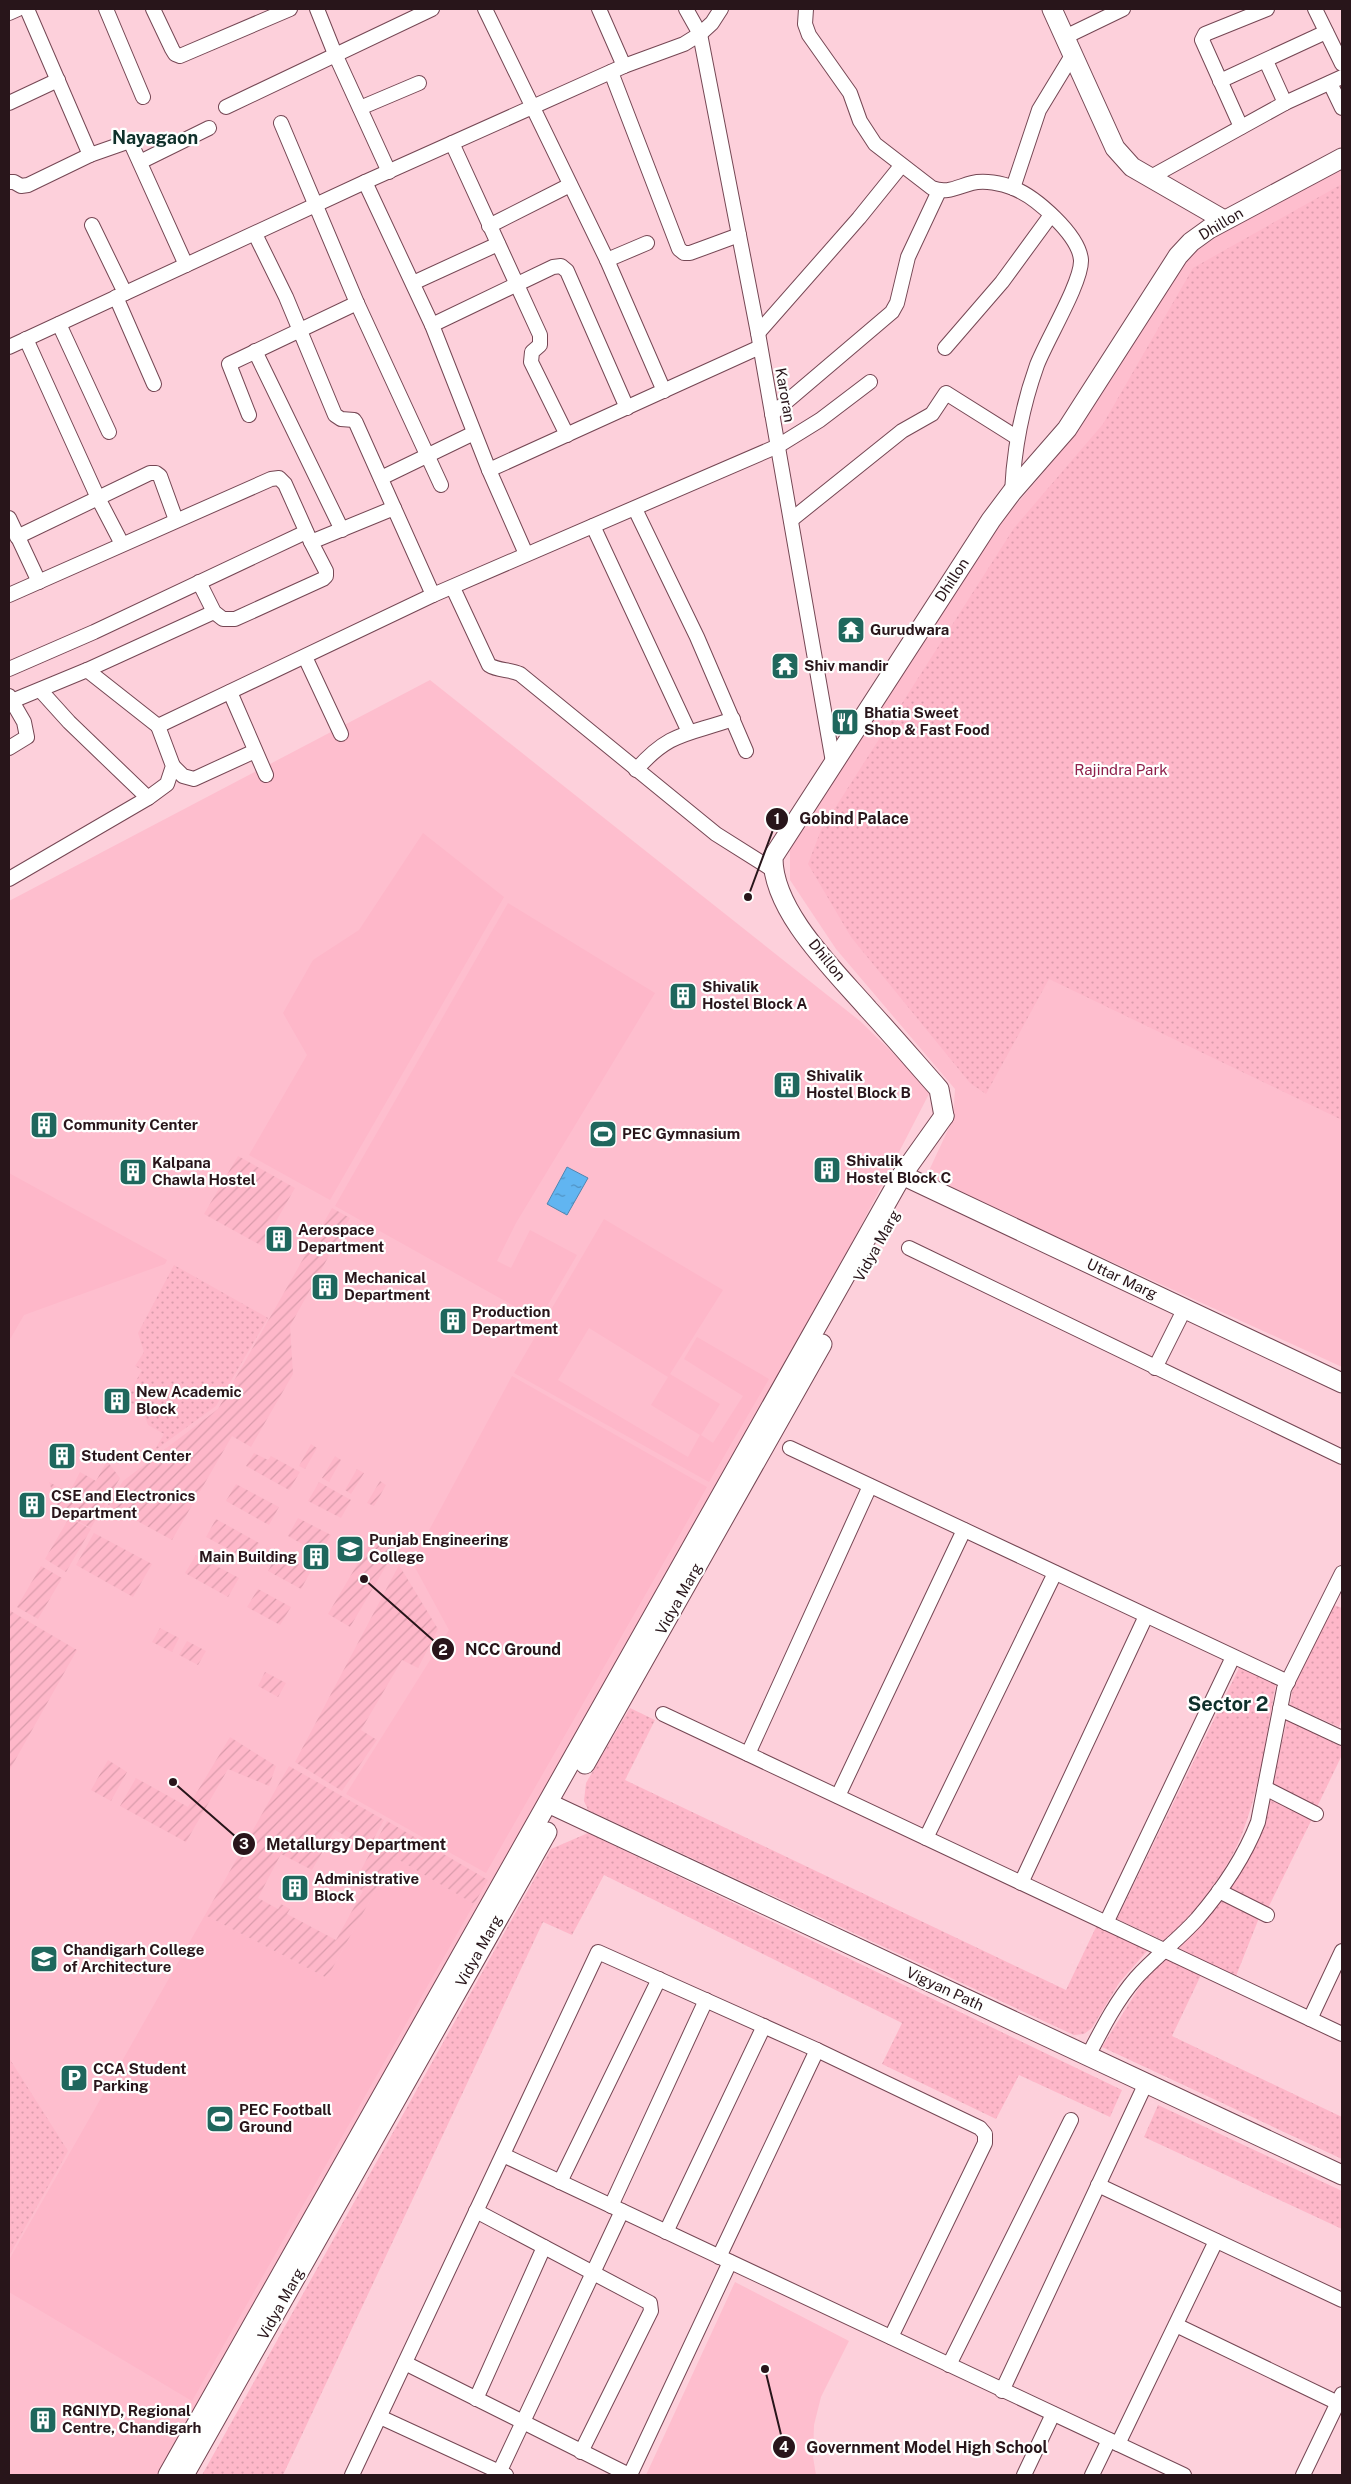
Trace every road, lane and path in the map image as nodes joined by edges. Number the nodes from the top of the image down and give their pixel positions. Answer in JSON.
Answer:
{"nodes":[{"id":1,"x":18,"y":9,"type":"edge"},
{"id":2,"x":27,"y":9,"type":"edge"},
{"id":3,"x":106,"y":9,"type":"edge"},
{"id":4,"x":153,"y":9,"type":"edge"},
{"id":5,"x":290,"y":9,"type":"edge"},
{"id":6,"x":317,"y":9,"type":"edge"},
{"id":7,"x":432,"y":9,"type":"edge"},
{"id":8,"x":485,"y":9,"type":"edge"},
{"id":9,"x":598,"y":9,"type":"edge"},
{"id":10,"x":686,"y":9,"type":"edge"},
{"id":11,"x":721,"y":9,"type":"edge"},
{"id":12,"x":806,"y":9,"type":"edge"},
{"id":13,"x":1052,"y":9,"type":"edge"},
{"id":14,"x":1122,"y":9,"type":"edge"},
{"id":15,"x":1267,"y":9,"type":"edge"},
{"id":16,"x":1315,"y":9,"type":"edge"},
{"id":17,"x":9,"y":13,"type":"edge"},
{"id":18,"x":1326,"y":32,"type":"junction"},
{"id":19,"x":700,"y":34,"type":"junction"},
{"id":20,"x":1069,"y":46,"type":"junction"},
{"id":21,"x":335,"y":54,"type":"junction"},
{"id":22,"x":1266,"y":60,"type":"junction"},
{"id":23,"x":1342,"y":64,"type":"edge"},
{"id":24,"x":624,"y":66,"type":"junction"},
{"id":25,"x":611,"y":72,"type":"junction"},
{"id":26,"x":58,"y":80,"type":"junction"},
{"id":27,"x":1336,"y":80,"type":"edge"},
{"id":28,"x":1220,"y":81,"type":"junction"},
{"id":29,"x":419,"y":83,"type":"dead end"},
{"id":30,"x":143,"y":97,"type":"dead end"},
{"id":31,"x":9,"y":103,"type":"edge"},
{"id":32,"x":1285,"y":103,"type":"junction"},
{"id":33,"x":226,"y":107,"type":"dead end"},
{"id":34,"x":360,"y":108,"type":"junction"},
{"id":35,"x":534,"y":108,"type":"junction"},
{"id":36,"x":1342,"y":108,"type":"edge"},
{"id":37,"x":281,"y":123,"type":"dead end"},
{"id":38,"x":1241,"y":127,"type":"junction"},
{"id":39,"x":209,"y":128,"type":"dead end"},
{"id":40,"x":452,"y":143,"type":"junction"},
{"id":41,"x":90,"y":155,"type":"junction"},
{"id":42,"x":1342,"y":158,"type":"edge"},
{"id":43,"x":140,"y":162,"type":"junction"},
{"id":44,"x":901,"y":166,"type":"junction"},
{"id":45,"x":389,"y":172,"type":"junction"},
{"id":46,"x":1150,"y":177,"type":"junction"},
{"id":47,"x":9,"y":182,"type":"edge"},
{"id":48,"x":365,"y":182,"type":"junction"},
{"id":49,"x":570,"y":185,"type":"junction"},
{"id":50,"x":1013,"y":188,"type":"junction"},
{"id":51,"x":939,"y":191,"type":"junction"},
{"id":52,"x":316,"y":207,"type":"junction"},
{"id":53,"x":1051,"y":215,"type":"junction"},
{"id":54,"x":1224,"y":220,"type":"junction"},
{"id":55,"x":92,"y":225,"type":"dead end"},
{"id":56,"x":489,"y":226,"type":"junction"},
{"id":57,"x":255,"y":234,"type":"junction"},
{"id":58,"x":739,"y":236,"type":"junction"},
{"id":59,"x":498,"y":244,"type":"junction"},
{"id":60,"x":647,"y":244,"type":"dead end"},
{"id":61,"x":607,"y":260,"type":"junction"},
{"id":62,"x":186,"y":265,"type":"junction"},
{"id":63,"x":413,"y":283,"type":"junction"},
{"id":64,"x":517,"y":286,"type":"junction"},
{"id":65,"x":121,"y":295,"type":"junction"},
{"id":66,"x":358,"y":303,"type":"junction"},
{"id":67,"x":59,"y":324,"type":"junction"},
{"id":68,"x":432,"y":325,"type":"junction"},
{"id":69,"x":298,"y":330,"type":"junction"},
{"id":70,"x":26,"y":339,"type":"junction"},
{"id":71,"x":759,"y":340,"type":"junction"},
{"id":72,"x":9,"y":347,"type":"edge"},
{"id":73,"x":945,"y":348,"type":"dead end"},
{"id":74,"x":255,"y":351,"type":"junction"},
{"id":75,"x":870,"y":382,"type":"dead end"},
{"id":76,"x":154,"y":384,"type":"dead end"},
{"id":77,"x":664,"y":391,"type":"junction"},
{"id":78,"x":627,"y":408,"type":"junction"},
{"id":79,"x":772,"y":414,"type":"junction"},
{"id":80,"x":249,"y":415,"type":"dead end"},
{"id":81,"x":109,"y":432,"type":"dead end"},
{"id":82,"x":474,"y":433,"type":"junction"},
{"id":83,"x":567,"y":435,"type":"junction"},
{"id":84,"x":1016,"y":437,"type":"junction"},
{"id":85,"x":778,"y":446,"type":"junction"},
{"id":86,"x":428,"y":457,"type":"junction"},
{"id":87,"x":489,"y":470,"type":"junction"},
{"id":88,"x":381,"y":478,"type":"junction"},
{"id":89,"x":441,"y":485,"type":"dead end"},
{"id":90,"x":1012,"y":492,"type":"junction"},
{"id":91,"x":98,"y":498,"type":"junction"},
{"id":92,"x":394,"y":508,"type":"junction"},
{"id":93,"x":635,"y":509,"type":"junction"},
{"id":94,"x":9,"y":518,"type":"edge"},
{"id":95,"x":176,"y":520,"type":"junction"},
{"id":96,"x":791,"y":520,"type":"junction"},
{"id":97,"x":593,"y":526,"type":"junction"},
{"id":98,"x":342,"y":530,"type":"junction"},
{"id":99,"x":309,"y":537,"type":"junction"},
{"id":100,"x":15,"y":541,"type":"edge"},
{"id":101,"x":122,"y":544,"type":"junction"},
{"id":102,"x":526,"y":554,"type":"junction"},
{"id":103,"x":39,"y":582,"type":"junction"},
{"id":104,"x":199,"y":582,"type":"junction"},
{"id":105,"x":453,"y":588,"type":"junction"},
{"id":106,"x":433,"y":595,"type":"junction"},
{"id":107,"x":9,"y":596,"type":"edge"},
{"id":108,"x":214,"y":612,"type":"junction"},
{"id":109,"x":305,"y":657,"type":"junction"},
{"id":110,"x":9,"y":670,"type":"edge"},
{"id":111,"x":87,"y":670,"type":"junction"},
{"id":112,"x":41,"y":691,"type":"junction"},
{"id":113,"x":230,"y":692,"type":"junction"},
{"id":114,"x":10,"y":699,"type":"edge"},
{"id":115,"x":733,"y":719,"type":"junction"},
{"id":116,"x":158,"y":726,"type":"junction"},
{"id":117,"x":689,"y":732,"type":"junction"},
{"id":118,"x":341,"y":734,"type":"dead end"},
{"id":119,"x":9,"y":748,"type":"edge"},
{"id":120,"x":255,"y":751,"type":"junction"},
{"id":121,"x":746,"y":751,"type":"dead end"},
{"id":122,"x":833,"y":762,"type":"junction"},
{"id":123,"x":173,"y":766,"type":"junction"},
{"id":124,"x":636,"y":770,"type":"junction"},
{"id":125,"x":266,"y":775,"type":"dead end"},
{"id":126,"x":148,"y":798,"type":"junction"},
{"id":127,"x":773,"y":870,"type":"junction"},
{"id":128,"x":9,"y":878,"type":"edge"},
{"id":129,"x":944,"y":1116,"type":"joint"},
{"id":130,"x":908,"y":1178,"type":"junction"},
{"id":131,"x":909,"y":1248,"type":"dead end"},
{"id":132,"x":1184,"y":1308,"type":"junction"},
{"id":133,"x":1155,"y":1368,"type":"junction"},
{"id":134,"x":1342,"y":1383,"type":"edge"},
{"id":135,"x":790,"y":1448,"type":"dead end"},
{"id":136,"x":1342,"y":1457,"type":"edge"},
{"id":137,"x":870,"y":1486,"type":"junction"},
{"id":138,"x":964,"y":1530,"type":"junction"},
{"id":139,"x":1056,"y":1573,"type":"junction"},
{"id":140,"x":1342,"y":1573,"type":"edge"},
{"id":141,"x":1146,"y":1616,"type":"junction"},
{"id":142,"x":1233,"y":1657,"type":"junction"},
{"id":143,"x":1288,"y":1682,"type":"junction"},
{"id":144,"x":1280,"y":1709,"type":"junction"},
{"id":145,"x":663,"y":1714,"type":"dead end"},
{"id":146,"x":1342,"y":1738,"type":"edge"},
{"id":147,"x":748,"y":1754,"type":"junction"},
{"id":148,"x":1265,"y":1788,"type":"junction"},
{"id":149,"x":838,"y":1796,"type":"junction"},
{"id":150,"x":554,"y":1806,"type":"junction"},
{"id":151,"x":1316,"y":1814,"type":"dead end"},
{"id":152,"x":926,"y":1838,"type":"junction"},
{"id":153,"x":1021,"y":1883,"type":"junction"},
{"id":154,"x":1219,"y":1891,"type":"junction"},
{"id":155,"x":1267,"y":1915,"type":"dead end"},
{"id":156,"x":1106,"y":1923,"type":"junction"},
{"id":157,"x":1164,"y":1950,"type":"junction"},
{"id":158,"x":1342,"y":1951,"type":"edge"},
{"id":159,"x":659,"y":1979,"type":"junction"},
{"id":160,"x":706,"y":2000,"type":"junction"},
{"id":161,"x":1310,"y":2019,"type":"junction"},
{"id":162,"x":764,"y":2026,"type":"junction"},
{"id":163,"x":1342,"y":2034,"type":"edge"},
{"id":164,"x":817,"y":2050,"type":"junction"},
{"id":165,"x":1088,"y":2056,"type":"junction"},
{"id":166,"x":1146,"y":2083,"type":"junction"},
{"id":167,"x":1071,"y":2120,"type":"dead end"},
{"id":168,"x":503,"y":2155,"type":"junction"},
{"id":169,"x":1342,"y":2175,"type":"edge"},
{"id":170,"x":560,"y":2182,"type":"junction"},
{"id":171,"x":1098,"y":2185,"type":"junction"},
{"id":172,"x":616,"y":2209,"type":"junction"},
{"id":173,"x":476,"y":2211,"type":"junction"},
{"id":174,"x":666,"y":2232,"type":"junction"},
{"id":175,"x":1216,"y":2241,"type":"junction"},
{"id":176,"x":544,"y":2247,"type":"junction"},
{"id":177,"x":724,"y":2259,"type":"junction"},
{"id":178,"x":593,"y":2273,"type":"junction"},
{"id":179,"x":1342,"y":2300,"type":"edge"},
{"id":180,"x":1176,"y":2325,"type":"junction"},
{"id":181,"x":890,"y":2337,"type":"junction"},
{"id":182,"x":405,"y":2363,"type":"junction"},
{"id":183,"x":949,"y":2366,"type":"junction"},
{"id":184,"x":1002,"y":2391,"type":"junction"},
{"id":185,"x":476,"y":2399,"type":"junction"},
{"id":186,"x":1340,"y":2399,"type":"edge"},
{"id":187,"x":1053,"y":2414,"type":"junction"},
{"id":188,"x":380,"y":2417,"type":"junction"},
{"id":189,"x":523,"y":2423,"type":"junction"},
{"id":190,"x":1114,"y":2442,"type":"junction"},
{"id":191,"x":581,"y":2452,"type":"junction"},
{"id":192,"x":501,"y":2474,"type":"edge"},
{"id":193,"x":168,"y":2475,"type":"edge"},
{"id":194,"x":184,"y":2475,"type":"edge"},
{"id":195,"x":352,"y":2475,"type":"edge"},
{"id":196,"x":629,"y":2475,"type":"edge"},
{"id":197,"x":1024,"y":2475,"type":"edge"},
{"id":198,"x":1092,"y":2475,"type":"edge"},
{"id":199,"x":1184,"y":2475,"type":"edge"},
{"id":200,"x":1303,"y":2475,"type":"edge"}],
"edges":[{"from":1,"to":17,"type":"street"},
{"from":2,"to":26,"type":"street"},
{"from":3,"to":30,"type":"street"},
{"from":4,"to":5,"type":"street"},
{"from":6,"to":21,"type":"street"},
{"from":7,"to":21,"type":"street"},
{"from":8,"to":35,"type":"street"},
{"from":9,"to":24,"type":"street"},
{"from":10,"to":19,"type":"street","name":"Karoran"},
{"from":11,"to":19,"type":"street"},
{"from":12,"to":44,"type":"street"},
{"from":13,"to":20,"type":"main road"},
{"from":14,"to":20,"type":"street"},
{"from":15,"to":28,"type":"street"},
{"from":16,"to":18,"type":"street"},
{"from":18,"to":22,"type":"street"},
{"from":18,"to":23,"type":"street"},
{"from":19,"to":24,"type":"street"},
{"from":19,"to":58,"type":"street","name":"Karoran"},
{"from":20,"to":46,"type":"main road"},
{"from":20,"to":50,"type":"street"},
{"from":21,"to":33,"type":"street"},
{"from":21,"to":34,"type":"street"},
{"from":22,"to":28,"type":"street"},
{"from":22,"to":32,"type":"street"},
{"from":24,"to":25,"type":"street"},
{"from":25,"to":35,"type":"street"},
{"from":25,"to":58,"type":"street"},
{"from":26,"to":31,"type":"street"},
{"from":26,"to":41,"type":"street"},
{"from":27,"to":32,"type":"street"},
{"from":27,"to":36,"type":"street"},
{"from":28,"to":38,"type":"street"},
{"from":29,"to":34,"type":"street"},
{"from":32,"to":38,"type":"street"},
{"from":34,"to":45,"type":"street"},
{"from":35,"to":40,"type":"street"},
{"from":35,"to":49,"type":"street"},
{"from":37,"to":52,"type":"street"},
{"from":38,"to":46,"type":"street"},
{"from":39,"to":43,"type":"street"},
{"from":40,"to":45,"type":"street"},
{"from":40,"to":56,"type":"street"},
{"from":41,"to":43,"type":"street"},
{"from":41,"to":47,"type":"street"},
{"from":42,"to":54,"type":"main road","name":"Dhillon"},
{"from":43,"to":62,"type":"street"},
{"from":44,"to":51,"type":"street"},
{"from":44,"to":71,"type":"street"},
{"from":45,"to":48,"type":"street"},
{"from":46,"to":54,"type":"main road"},
{"from":48,"to":52,"type":"street"},
{"from":48,"to":63,"type":"street"},
{"from":49,"to":56,"type":"street"},
{"from":49,"to":61,"type":"street"},
{"from":50,"to":51,"type":"street"},
{"from":50,"to":53,"type":"street"},
{"from":51,"to":79,"type":"street"},
{"from":52,"to":57,"type":"street"},
{"from":52,"to":66,"type":"street"},
{"from":53,"to":73,"type":"street"},
{"from":53,"to":84,"type":"street"},
{"from":54,"to":90,"type":"main road","name":"Dhillon"},
{"from":55,"to":65,"type":"street"},
{"from":56,"to":59,"type":"street"},
{"from":57,"to":62,"type":"street"},
{"from":57,"to":69,"type":"street"},
{"from":58,"to":71,"type":"street","name":"Karoran"},
{"from":59,"to":63,"type":"street"},
{"from":59,"to":64,"type":"street"},
{"from":60,"to":61,"type":"street"},
{"from":61,"to":77,"type":"street"},
{"from":62,"to":65,"type":"street"},
{"from":63,"to":68,"type":"street"},
{"from":64,"to":68,"type":"street"},
{"from":64,"to":78,"type":"street"},
{"from":64,"to":83,"type":"street"},
{"from":65,"to":67,"type":"street"},
{"from":65,"to":76,"type":"street"},
{"from":66,"to":69,"type":"street"},
{"from":66,"to":86,"type":"street"},
{"from":67,"to":70,"type":"street"},
{"from":67,"to":81,"type":"street"},
{"from":68,"to":82,"type":"street"},
{"from":69,"to":74,"type":"street"},
{"from":69,"to":88,"type":"street"},
{"from":70,"to":72,"type":"street"},
{"from":70,"to":91,"type":"street"},
{"from":71,"to":77,"type":"street"},
{"from":71,"to":79,"type":"street","name":"Karoran"},
{"from":74,"to":80,"type":"street"},
{"from":74,"to":98,"type":"street"},
{"from":75,"to":85,"type":"street"},
{"from":77,"to":78,"type":"street"},
{"from":78,"to":83,"type":"street"},
{"from":79,"to":85,"type":"street","name":"Karoran"},
{"from":82,"to":86,"type":"street"},
{"from":82,"to":87,"type":"street"},
{"from":83,"to":87,"type":"street"},
{"from":84,"to":90,"type":"street"},
{"from":84,"to":96,"type":"street"},
{"from":85,"to":93,"type":"street"},
{"from":85,"to":96,"type":"street","name":"Karoran"},
{"from":86,"to":88,"type":"street"},
{"from":86,"to":89,"type":"street"},
{"from":87,"to":102,"type":"street"},
{"from":88,"to":92,"type":"street"},
{"from":90,"to":122,"type":"main road","name":"Dhillon"},
{"from":91,"to":95,"type":"street"},
{"from":91,"to":100,"type":"street"},
{"from":91,"to":101,"type":"street"},
{"from":92,"to":98,"type":"street"},
{"from":92,"to":106,"type":"street"},
{"from":93,"to":97,"type":"street"},
{"from":93,"to":115,"type":"street"},
{"from":94,"to":100,"type":"street"},
{"from":95,"to":99,"type":"street"},
{"from":95,"to":101,"type":"street"},
{"from":96,"to":122,"type":"street","name":"Karoran"},
{"from":97,"to":102,"type":"street"},
{"from":97,"to":117,"type":"street"},
{"from":98,"to":99,"type":"street"},
{"from":99,"to":104,"type":"street"},
{"from":99,"to":108,"type":"street"},
{"from":100,"to":103,"type":"street"},
{"from":101,"to":103,"type":"street"},
{"from":102,"to":105,"type":"street"},
{"from":103,"to":107,"type":"street"},
{"from":104,"to":108,"type":"street"},
{"from":104,"to":110,"type":"street"},
{"from":105,"to":106,"type":"street"},
{"from":105,"to":124,"type":"street"},
{"from":106,"to":109,"type":"street"},
{"from":108,"to":111,"type":"street"},
{"from":109,"to":113,"type":"street"},
{"from":109,"to":118,"type":"street"},
{"from":111,"to":112,"type":"street"},
{"from":111,"to":116,"type":"street"},
{"from":112,"to":114,"type":"street"},
{"from":112,"to":126,"type":"street"},
{"from":113,"to":116,"type":"street"},
{"from":113,"to":120,"type":"street"},
{"from":114,"to":119,"type":"street"},
{"from":115,"to":117,"type":"street"},
{"from":115,"to":121,"type":"street"},
{"from":116,"to":123,"type":"street"},
{"from":117,"to":124,"type":"street"},
{"from":120,"to":123,"type":"street"},
{"from":120,"to":125,"type":"street"},
{"from":122,"to":127,"type":"main road","name":"Dhillon"},
{"from":123,"to":126,"type":"street"},
{"from":124,"to":127,"type":"street"},
{"from":126,"to":128,"type":"street"},
{"from":127,"to":129,"type":"main road","name":"Dhillon"},
{"from":129,"to":130,"type":"main road","name":"Vidya Marg"},
{"from":130,"to":132,"type":"main road","name":"Uttar Marg"},
{"from":130,"to":150,"type":"main road","name":"Vidya Marg"},
{"from":131,"to":133,"type":"street"},
{"from":132,"to":133,"type":"street"},
{"from":132,"to":134,"type":"main road","name":"Uttar Marg"},
{"from":133,"to":136,"type":"street"},
{"from":135,"to":137,"type":"street"},
{"from":137,"to":138,"type":"street"},
{"from":137,"to":147,"type":"street"},
{"from":138,"to":139,"type":"street"},
{"from":138,"to":149,"type":"street"},
{"from":139,"to":141,"type":"street"},
{"from":139,"to":152,"type":"street"},
{"from":140,"to":143,"type":"street"},
{"from":141,"to":142,"type":"street"},
{"from":141,"to":153,"type":"street"},
{"from":142,"to":143,"type":"street"},
{"from":142,"to":156,"type":"street"},
{"from":143,"to":144,"type":"street"},
{"from":144,"to":146,"type":"street"},
{"from":144,"to":148,"type":"street"},
{"from":145,"to":147,"type":"street"},
{"from":147,"to":149,"type":"street"},
{"from":148,"to":151,"type":"street"},
{"from":148,"to":154,"type":"street"},
{"from":149,"to":152,"type":"street"},
{"from":150,"to":165,"type":"main road","name":"Vigyan Path"},
{"from":150,"to":193,"type":"main road","name":"Vidya Marg"},
{"from":150,"to":194,"type":"main road","name":"Vidya Marg"},
{"from":152,"to":153,"type":"street"},
{"from":153,"to":156,"type":"street"},
{"from":154,"to":155,"type":"street"},
{"from":154,"to":157,"type":"street"},
{"from":156,"to":157,"type":"street"},
{"from":157,"to":161,"type":"street"},
{"from":157,"to":165,"type":"street"},
{"from":158,"to":161,"type":"street"},
{"from":159,"to":160,"type":"street"},
{"from":159,"to":168,"type":"street"},
{"from":159,"to":170,"type":"street"},
{"from":160,"to":162,"type":"street"},
{"from":160,"to":172,"type":"street"},
{"from":161,"to":163,"type":"street"},
{"from":162,"to":164,"type":"street"},
{"from":162,"to":174,"type":"street"},
{"from":164,"to":177,"type":"street"},
{"from":164,"to":181,"type":"street"},
{"from":165,"to":166,"type":"main road","name":"Vigyan Path"},
{"from":166,"to":169,"type":"main road","name":"Vigyan Path"},
{"from":166,"to":171,"type":"street"},
{"from":167,"to":183,"type":"street"},
{"from":168,"to":170,"type":"street"},
{"from":168,"to":173,"type":"street"},
{"from":170,"to":172,"type":"street"},
{"from":171,"to":175,"type":"street"},
{"from":171,"to":184,"type":"street"},
{"from":172,"to":174,"type":"street"},
{"from":172,"to":178,"type":"street"},
{"from":173,"to":176,"type":"street"},
{"from":173,"to":182,"type":"street"},
{"from":174,"to":177,"type":"street"},
{"from":175,"to":179,"type":"street"},
{"from":175,"to":180,"type":"street"},
{"from":176,"to":178,"type":"street"},
{"from":176,"to":185,"type":"street"},
{"from":177,"to":181,"type":"street"},
{"from":177,"to":196,"type":"street"},
{"from":178,"to":189,"type":"street"},
{"from":178,"to":191,"type":"street"},
{"from":180,"to":186,"type":"street"},
{"from":180,"to":190,"type":"street"},
{"from":181,"to":183,"type":"street"},
{"from":182,"to":185,"type":"street"},
{"from":182,"to":188,"type":"street"},
{"from":183,"to":184,"type":"street"},
{"from":184,"to":187,"type":"street"},
{"from":185,"to":189,"type":"street"},
{"from":186,"to":200,"type":"street"},
{"from":187,"to":190,"type":"street"},
{"from":187,"to":197,"type":"street"},
{"from":188,"to":192,"type":"street"},
{"from":188,"to":195,"type":"street"},
{"from":189,"to":191,"type":"street"},
{"from":189,"to":192,"type":"street"},
{"from":190,"to":198,"type":"street"},
{"from":190,"to":199,"type":"street"},
{"from":191,"to":196,"type":"street"}]}
